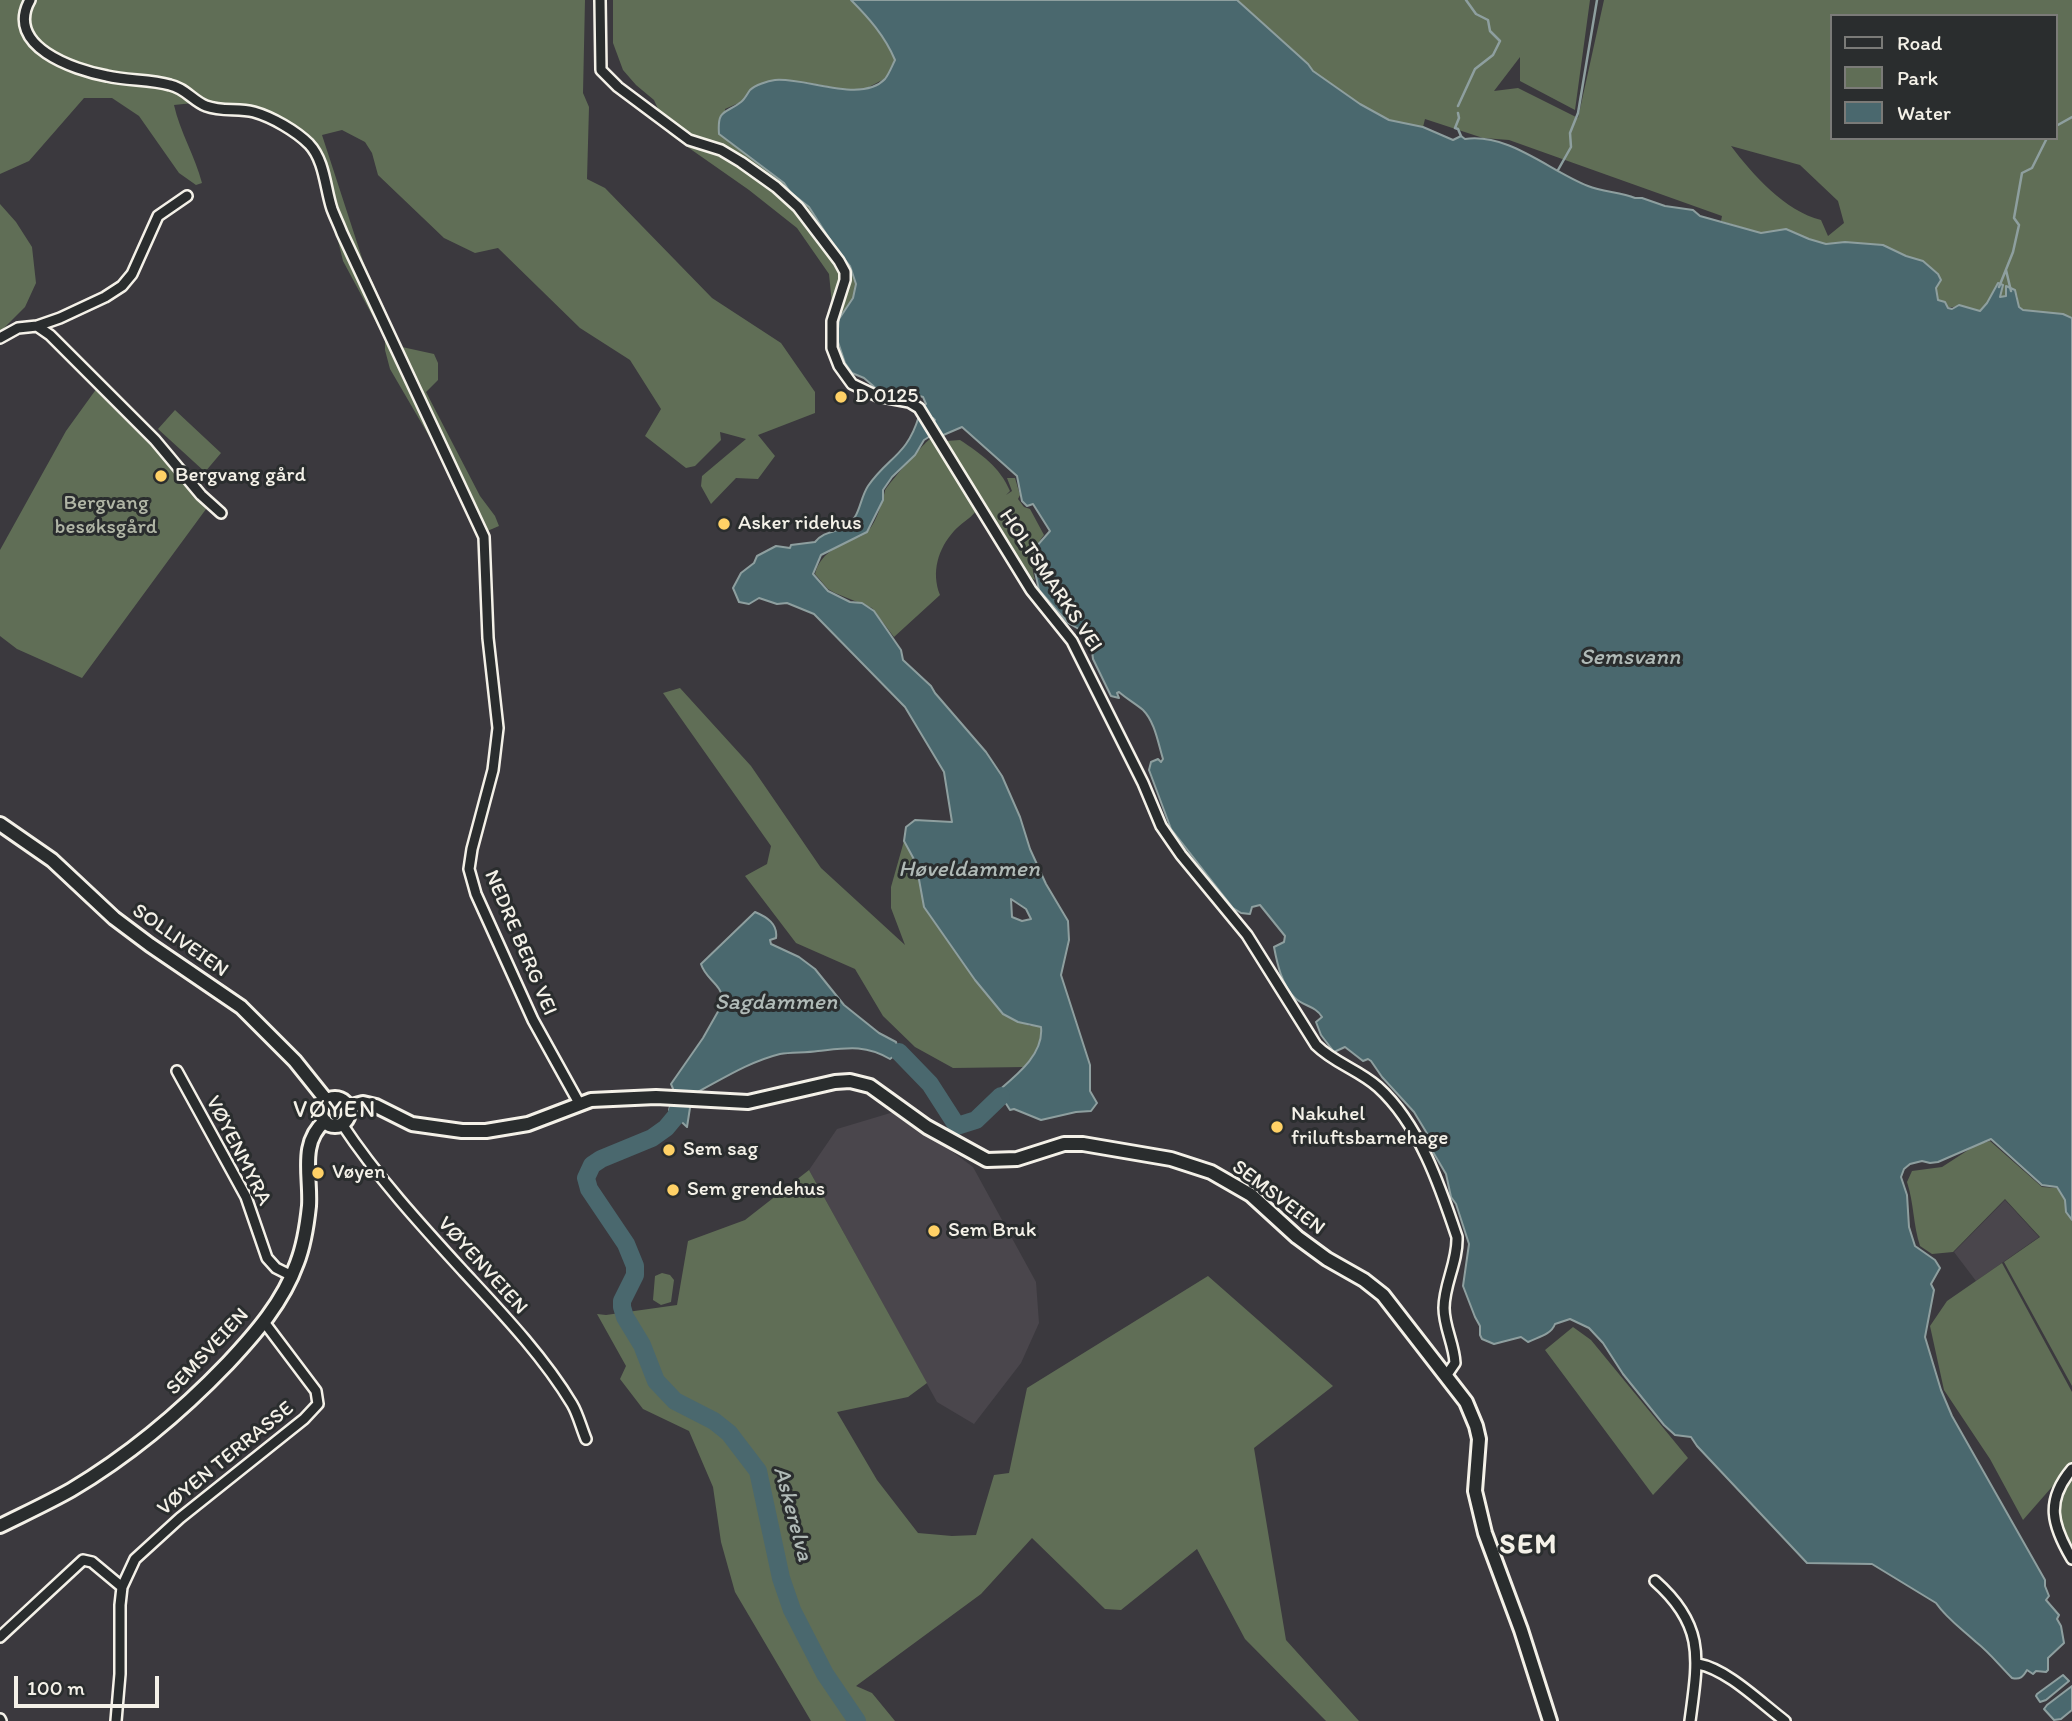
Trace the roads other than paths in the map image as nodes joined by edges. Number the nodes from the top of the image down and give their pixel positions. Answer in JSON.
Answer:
{"nodes":[{"id":1,"x":30,"y":0,"type":"edge"},
{"id":2,"x":600,"y":0,"type":"edge"},
{"id":3,"x":187,"y":196,"type":"dead end"},
{"id":4,"x":37,"y":326,"type":"junction"},
{"id":5,"x":0,"y":338,"type":"edge"},
{"id":6,"x":221,"y":513,"type":"dead end"},
{"id":7,"x":0,"y":824,"type":"edge"},
{"id":8,"x":177,"y":1071,"type":"dead end"},
{"id":9,"x":327,"y":1101,"type":"junction"},
{"id":10,"x":579,"y":1103,"type":"junction"},
{"id":11,"x":348,"y":1107,"type":"junction"},
{"id":12,"x":325,"y":1121,"type":"junction"},
{"id":13,"x":342,"y":1124,"type":"junction"},
{"id":14,"x":292,"y":1276,"type":"junction"},
{"id":15,"x":264,"y":1322,"type":"junction"},
{"id":16,"x":1446,"y":1376,"type":"junction"},
{"id":17,"x":586,"y":1438,"type":"dead end"},
{"id":18,"x":2072,"y":1469,"type":"edge"},
{"id":19,"x":0,"y":1526,"type":"edge"},
{"id":20,"x":2072,"y":1559,"type":"edge"},
{"id":21,"x":1655,"y":1581,"type":"dead end"},
{"id":22,"x":122,"y":1587,"type":"junction"},
{"id":23,"x":0,"y":1637,"type":"edge"},
{"id":24,"x":1698,"y":1664,"type":"junction"},
{"id":25,"x":116,"y":1721,"type":"edge"},
{"id":26,"x":1550,"y":1721,"type":"edge"},
{"id":27,"x":1690,"y":1721,"type":"edge"},
{"id":28,"x":1785,"y":1721,"type":"edge"}],
"edges":[{"from":1,"to":10,"type":"street","name":"NEDRE BERG VEI"},
{"from":2,"to":16,"type":"street","name":"HOLTSMARKS VEI"},
{"from":3,"to":4,"type":"street"},
{"from":4,"to":5,"type":"street"},
{"from":4,"to":6,"type":"street"},
{"from":7,"to":9,"type":"main road","name":"SOLLIVEIEN"},
{"from":8,"to":14,"type":"street","name":"VØYENMYRA"},
{"from":9,"to":11,"type":"main road"},
{"from":9,"to":12,"type":"main road"},
{"from":10,"to":11,"type":"main road"},
{"from":10,"to":16,"type":"main road","name":"SEMSVEIEN"},
{"from":11,"to":13,"type":"main road"},
{"from":12,"to":13,"type":"main road"},
{"from":12,"to":14,"type":"main road","name":"SEMSVEIEN"},
{"from":13,"to":17,"type":"street","name":"VØYENVEIEN"},
{"from":14,"to":15,"type":"main road","name":"SEMSVEIEN"},
{"from":15,"to":19,"type":"main road","name":"SEMSVEIEN"},
{"from":15,"to":22,"type":"street","name":"VØYEN TERRASSE"},
{"from":16,"to":26,"type":"main road","name":"SEMSVEIEN"},
{"from":18,"to":20,"type":"street"},
{"from":21,"to":24,"type":"street"},
{"from":22,"to":23,"type":"street"},
{"from":22,"to":25,"type":"street","name":"VØYEN TERRASSE"},
{"from":24,"to":27,"type":"street"},
{"from":24,"to":28,"type":"street"}]}
